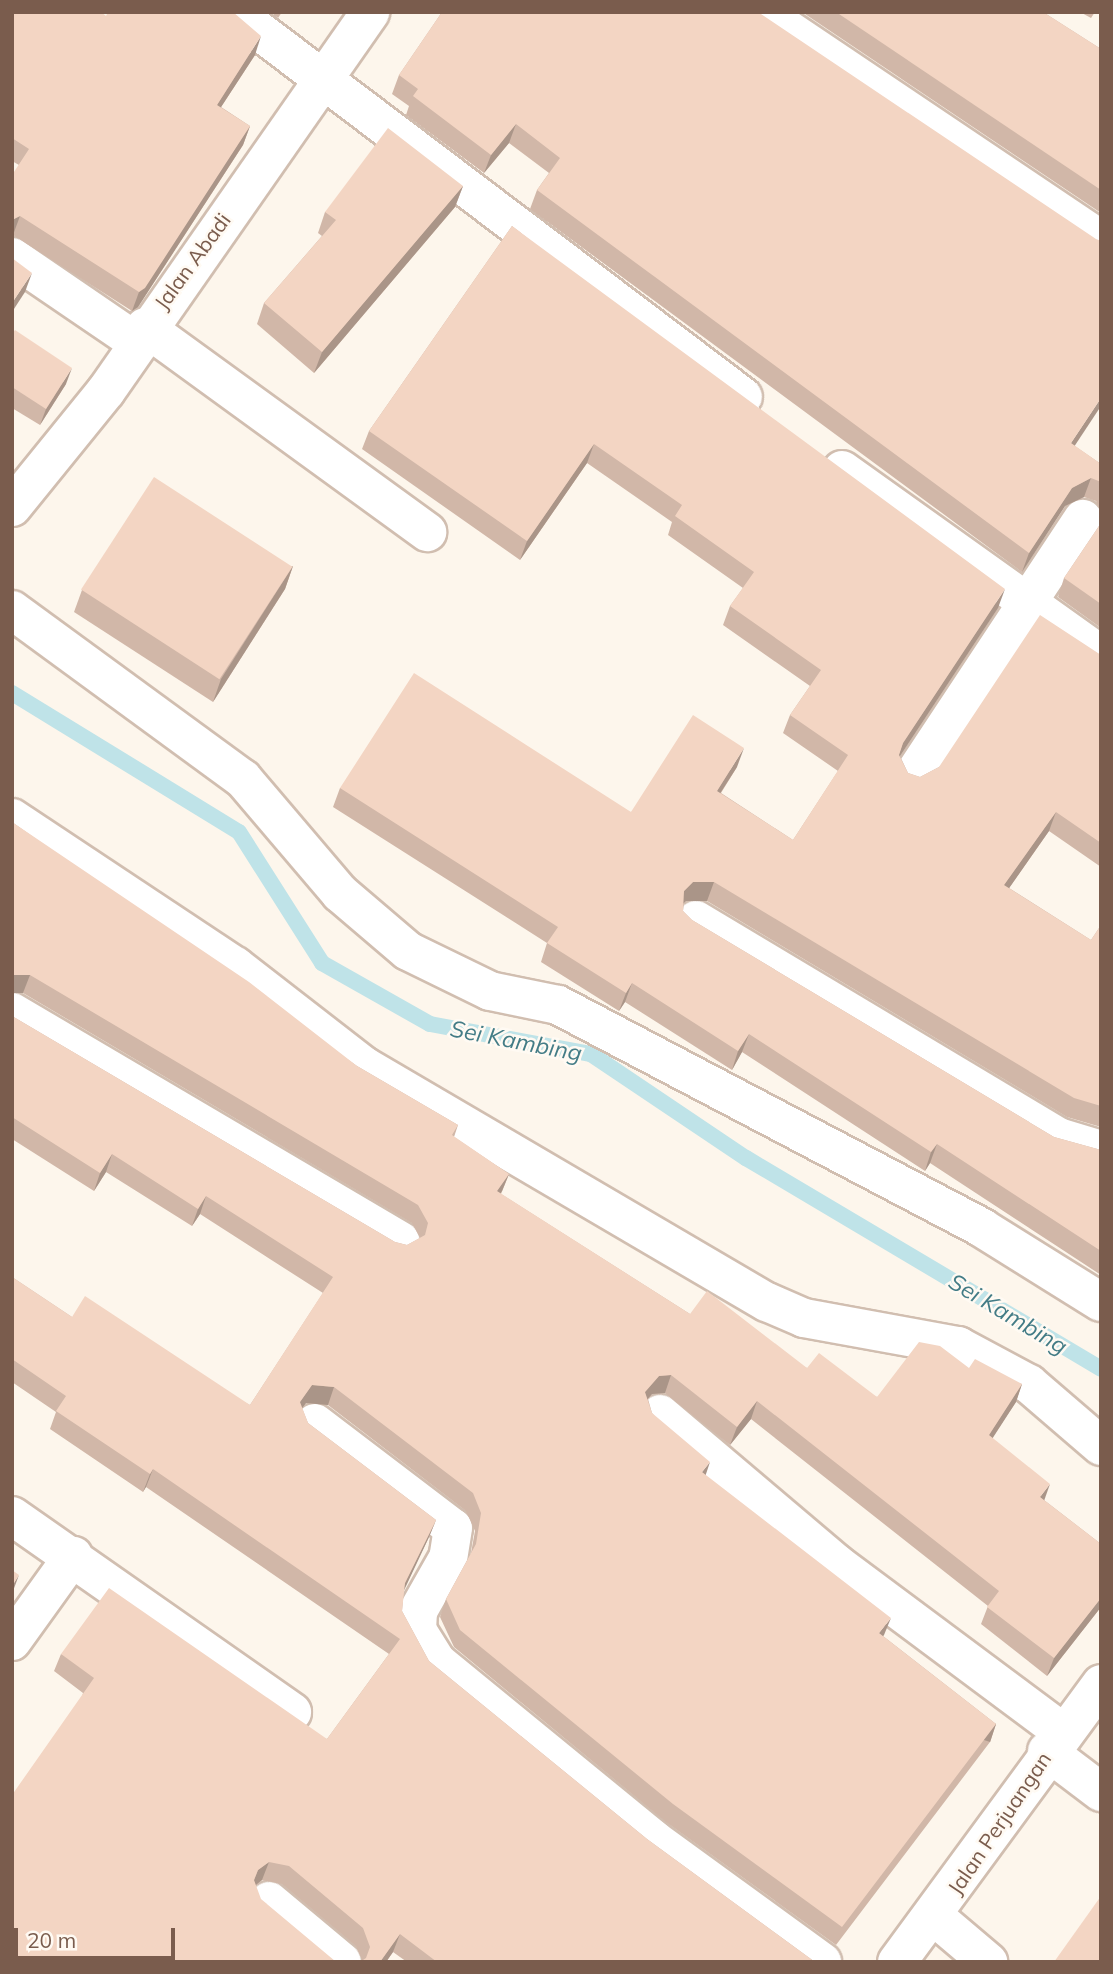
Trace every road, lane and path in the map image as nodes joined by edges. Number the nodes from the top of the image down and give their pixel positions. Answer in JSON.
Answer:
{"nodes":[{"id":1,"x":233,"y":12,"type":"edge"},
{"id":2,"x":370,"y":12,"type":"edge"},
{"id":3,"x":762,"y":12,"type":"edge"},
{"id":4,"x":324,"y":77,"type":"junction"},
{"id":5,"x":1101,"y":240,"type":"edge"},
{"id":6,"x":12,"y":257,"type":"edge"},
{"id":7,"x":140,"y":334,"type":"junction"},
{"id":8,"x":770,"y":417,"type":"edge"},
{"id":9,"x":814,"y":450,"type":"edge"},
{"id":10,"x":12,"y":507,"type":"edge"},
{"id":11,"x":1083,"y":519,"type":"dead end"},
{"id":12,"x":427,"y":533,"type":"dead end"},
{"id":13,"x":1028,"y":603,"type":"junction"},
{"id":14,"x":12,"y":610,"type":"edge"},
{"id":15,"x":1101,"y":656,"type":"edge"},
{"id":16,"x":914,"y":775,"type":"edge"},
{"id":17,"x":12,"y":818,"type":"edge"},
{"id":18,"x":696,"y":920,"type":"edge"},
{"id":19,"x":12,"y":1012,"type":"edge"},
{"id":20,"x":1101,"y":1150,"type":"edge"},
{"id":21,"x":400,"y":1241,"type":"edge"},
{"id":22,"x":1101,"y":1302,"type":"edge"},
{"id":23,"x":660,"y":1414,"type":"dead end"},
{"id":24,"x":315,"y":1423,"type":"dead end"},
{"id":25,"x":1101,"y":1446,"type":"edge"},
{"id":26,"x":12,"y":1516,"type":"edge"},
{"id":27,"x":73,"y":1556,"type":"junction"},
{"id":28,"x":12,"y":1641,"type":"edge"},
{"id":29,"x":1101,"y":1684,"type":"edge"},
{"id":30,"x":292,"y":1712,"type":"edge"},
{"id":31,"x":1055,"y":1742,"type":"junction"},
{"id":32,"x":1101,"y":1793,"type":"edge"},
{"id":33,"x":269,"y":1901,"type":"dead end"},
{"id":34,"x":935,"y":1917,"type":"junction"},
{"id":35,"x":342,"y":1962,"type":"edge"},
{"id":36,"x":822,"y":1962,"type":"edge"},
{"id":37,"x":897,"y":1962,"type":"edge"},
{"id":38,"x":988,"y":1962,"type":"edge"}],
"edges":[{"from":1,"to":4,"type":"street"},
{"from":2,"to":4,"type":"street","name":"Jalan Abadi"},
{"from":3,"to":5,"type":"street"},
{"from":4,"to":7,"type":"street","name":"Jalan Abadi"},
{"from":4,"to":8,"type":"street"},
{"from":6,"to":7,"type":"street"},
{"from":7,"to":10,"type":"street","name":"Jalan Abadi"},
{"from":7,"to":12,"type":"street"},
{"from":9,"to":13,"type":"street"},
{"from":11,"to":13,"type":"street"},
{"from":13,"to":15,"type":"street"},
{"from":13,"to":16,"type":"street"},
{"from":14,"to":22,"type":"street"},
{"from":17,"to":25,"type":"street"},
{"from":18,"to":20,"type":"street"},
{"from":19,"to":21,"type":"street"},
{"from":23,"to":31,"type":"street"},
{"from":24,"to":36,"type":"street"},
{"from":26,"to":27,"type":"street"},
{"from":27,"to":28,"type":"street"},
{"from":27,"to":30,"type":"street"},
{"from":29,"to":31,"type":"street","name":"Jalan Perjuangan"},
{"from":31,"to":32,"type":"street"},
{"from":31,"to":34,"type":"street","name":"Jalan Perjuangan"},
{"from":33,"to":35,"type":"street"},
{"from":34,"to":37,"type":"street","name":"Jalan Perjuangan"},
{"from":34,"to":38,"type":"street"}]}
